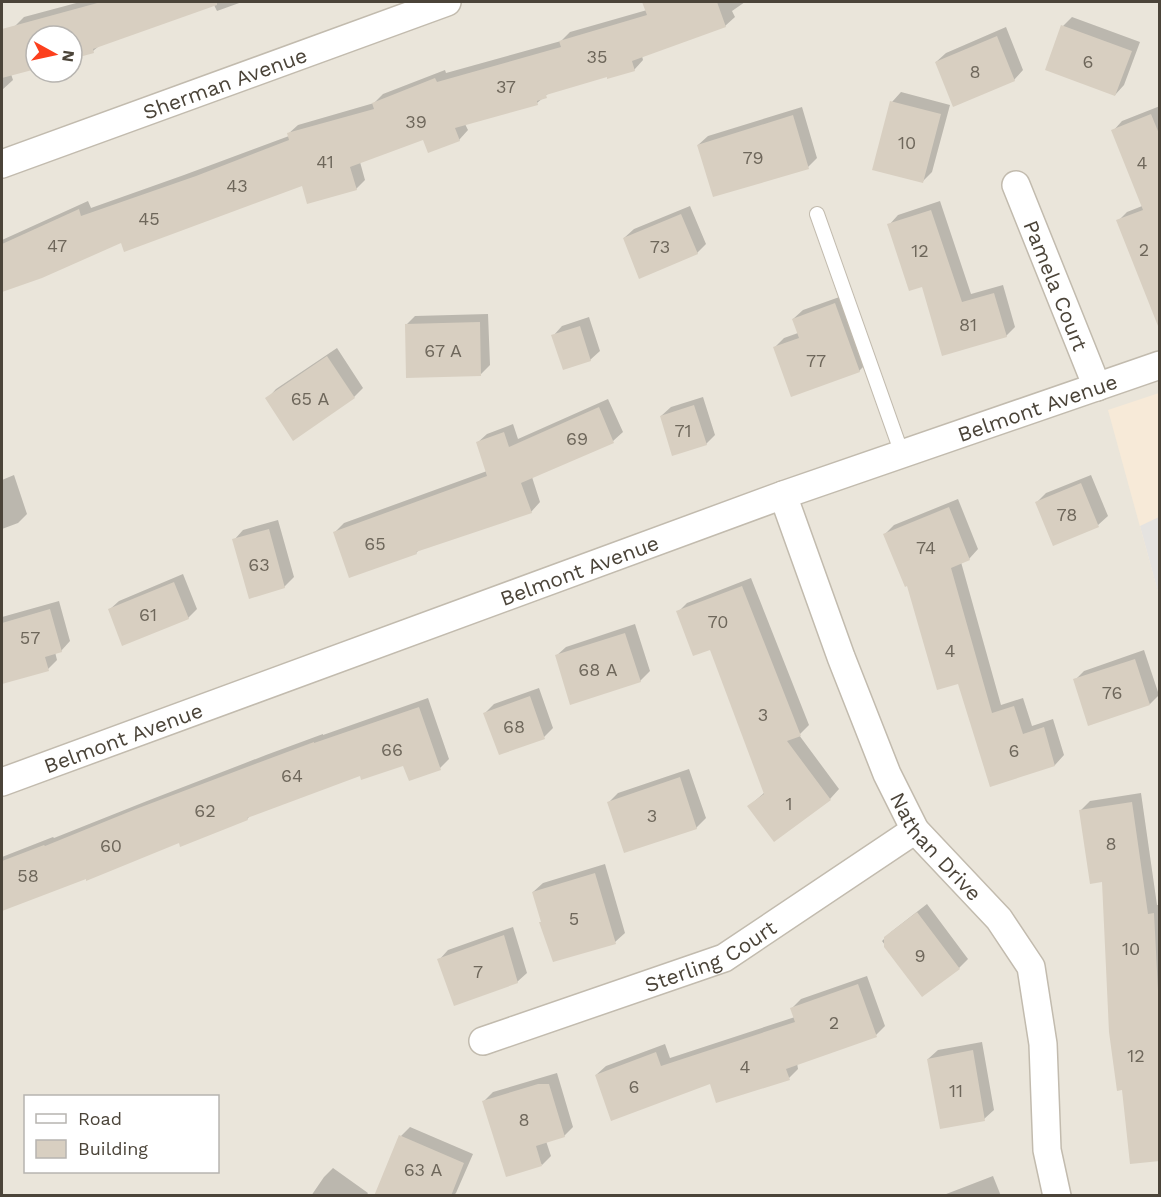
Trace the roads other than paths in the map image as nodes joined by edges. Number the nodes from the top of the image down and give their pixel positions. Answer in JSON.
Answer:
{"nodes":[{"id":1,"x":447,"y":2,"type":"edge"},
{"id":2,"x":2,"y":164,"type":"edge"},
{"id":3,"x":1016,"y":185,"type":"dead end"},
{"id":4,"x":817,"y":214,"type":"dead end"},
{"id":5,"x":1160,"y":365,"type":"edge"},
{"id":6,"x":1097,"y":387,"type":"junction"},
{"id":7,"x":902,"y":454,"type":"junction"},
{"id":8,"x":783,"y":495,"type":"junction"},
{"id":9,"x":2,"y":782,"type":"edge"},
{"id":10,"x":915,"y":830,"type":"junction"},
{"id":11,"x":483,"y":1041,"type":"dead end"},
{"id":12,"x":1058,"y":1196,"type":"edge"}],
"edges":[{"from":1,"to":2,"type":"street","name":"Sherman Avenue"},
{"from":3,"to":6,"type":"street","name":"Pamela Court"},
{"from":4,"to":7,"type":"lane"},
{"from":5,"to":6,"type":"street","name":"Belmont Avenue"},
{"from":6,"to":7,"type":"street","name":"Belmont Avenue"},
{"from":7,"to":8,"type":"street","name":"Belmont Avenue"},
{"from":8,"to":9,"type":"street","name":"Belmont Avenue"},
{"from":8,"to":10,"type":"street","name":"Nathan Drive"},
{"from":10,"to":11,"type":"street","name":"Sterling Court"},
{"from":10,"to":12,"type":"street","name":"Nathan Drive"}]}
